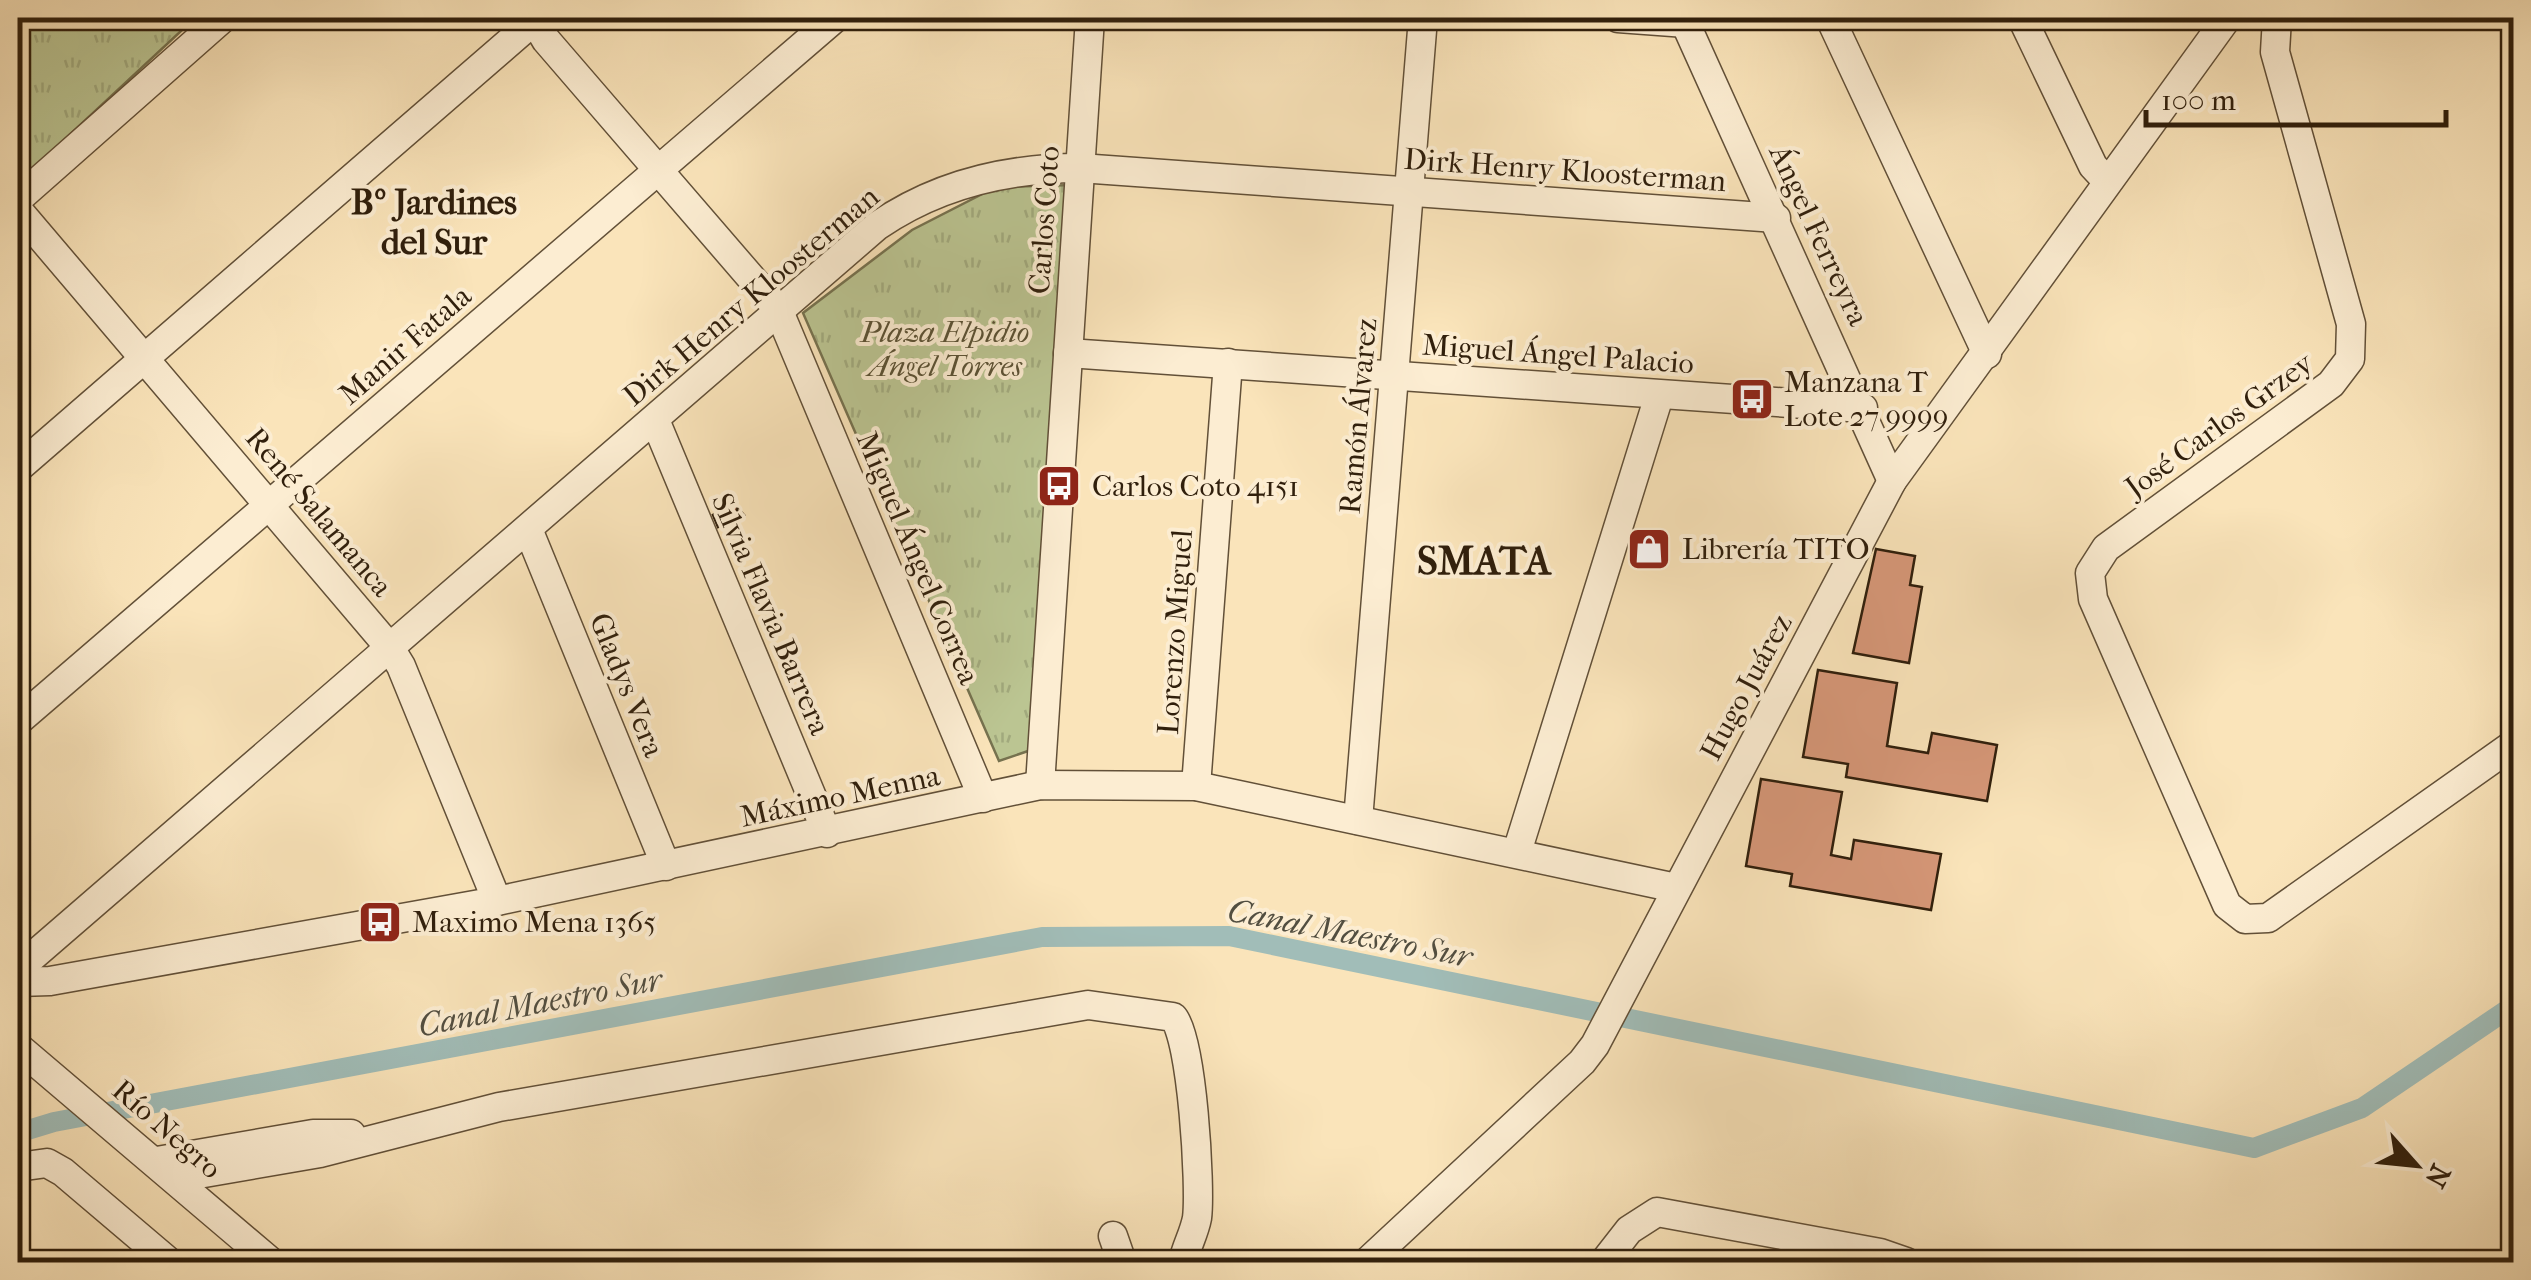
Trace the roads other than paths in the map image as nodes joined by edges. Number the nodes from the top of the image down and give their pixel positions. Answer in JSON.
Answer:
{"nodes":[{"id":1,"x":223,"y":18,"type":"edge"},
{"id":2,"x":534,"y":18,"type":"edge"},
{"id":3,"x":835,"y":18,"type":"edge"},
{"id":4,"x":1090,"y":18,"type":"edge"},
{"id":5,"x":1423,"y":18,"type":"edge"},
{"id":6,"x":1618,"y":18,"type":"edge"},
{"id":7,"x":1830,"y":18,"type":"edge"},
{"id":8,"x":2022,"y":18,"type":"edge"},
{"id":9,"x":2226,"y":18,"type":"edge"},
{"id":10,"x":2277,"y":18,"type":"edge"},
{"id":11,"x":1685,"y":20,"type":"edge"},
{"id":12,"x":1080,"y":168,"type":"junction"},
{"id":13,"x":656,"y":170,"type":"junction"},
{"id":14,"x":2107,"y":181,"type":"junction"},
{"id":15,"x":1408,"y":191,"type":"junction"},
{"id":16,"x":18,"y":199,"type":"edge"},
{"id":17,"x":18,"y":210,"type":"edge"},
{"id":18,"x":1776,"y":218,"type":"junction"},
{"id":19,"x":778,"y":309,"type":"junction"},
{"id":20,"x":1068,"y":352,"type":"junction"},
{"id":21,"x":1987,"y":354,"type":"junction"},
{"id":22,"x":147,"y":357,"type":"junction"},
{"id":23,"x":1228,"y":363,"type":"junction"},
{"id":24,"x":1394,"y":374,"type":"junction"},
{"id":25,"x":1659,"y":396,"type":"junction"},
{"id":26,"x":1863,"y":408,"type":"junction"},
{"id":27,"x":655,"y":420,"type":"junction"},
{"id":28,"x":18,"y":468,"type":"edge"},
{"id":29,"x":1892,"y":481,"type":"junction"},
{"id":30,"x":270,"y":504,"type":"junction"},
{"id":31,"x":528,"y":530,"type":"junction"},
{"id":32,"x":390,"y":648,"type":"junction"},
{"id":33,"x":18,"y":721,"type":"edge"},
{"id":34,"x":2514,"y":744,"type":"edge"},
{"id":35,"x":1040,"y":785,"type":"junction"},
{"id":36,"x":1196,"y":786,"type":"junction"},
{"id":37,"x":983,"y":798,"type":"junction"},
{"id":38,"x":1358,"y":820,"type":"junction"},
{"id":39,"x":826,"y":833,"type":"junction"},
{"id":40,"x":1517,"y":852,"type":"junction"},
{"id":41,"x":666,"y":866,"type":"junction"},
{"id":42,"x":1676,"y":888,"type":"junction"},
{"id":43,"x":497,"y":901,"type":"junction"},
{"id":44,"x":18,"y":969,"type":"edge"},
{"id":45,"x":18,"y":982,"type":"edge"},
{"id":46,"x":18,"y":1046,"type":"edge"},
{"id":47,"x":18,"y":1167,"type":"edge"},
{"id":48,"x":166,"y":1170,"type":"junction"},
{"id":49,"x":160,"y":1260,"type":"edge"},
{"id":50,"x":271,"y":1262,"type":"edge"},
{"id":51,"x":1183,"y":1262,"type":"edge"},
{"id":52,"x":1368,"y":1262,"type":"edge"},
{"id":53,"x":1604,"y":1262,"type":"edge"},
{"id":54,"x":1906,"y":1262,"type":"edge"}],
"edges":[{"from":1,"to":16,"type":"street"},
{"from":2,"to":13,"type":"street","name":"Miguel Ángel Correa"},
{"from":2,"to":22,"type":"street"},
{"from":3,"to":13,"type":"street","name":"Manir Fatala"},
{"from":4,"to":12,"type":"street","name":"Carlos Coto"},
{"from":5,"to":15,"type":"street","name":"Ramón Álvarez"},
{"from":6,"to":11,"type":"street"},
{"from":7,"to":21,"type":"street"},
{"from":8,"to":14,"type":"street"},
{"from":9,"to":14,"type":"street","name":"Hugo Juárez"},
{"from":10,"to":34,"type":"street","name":"José Carlos Grzey"},
{"from":11,"to":18,"type":"street","name":"Ángel Ferreyra"},
{"from":12,"to":15,"type":"street","name":"Dirk Henry Kloosterman"},
{"from":12,"to":19,"type":"street","name":"Dirk Henry Kloosterman"},
{"from":12,"to":20,"type":"street","name":"Carlos Coto"},
{"from":13,"to":19,"type":"street","name":"Miguel Ángel Correa"},
{"from":13,"to":30,"type":"street","name":"Manir Fatala"},
{"from":14,"to":21,"type":"street","name":"Hugo Juárez"},
{"from":15,"to":18,"type":"street","name":"Dirk Henry Kloosterman"},
{"from":15,"to":24,"type":"street","name":"Ramón Álvarez"},
{"from":17,"to":22,"type":"street","name":"René Salamanca"},
{"from":18,"to":26,"type":"street","name":"Ángel Ferreyra"},
{"from":19,"to":27,"type":"street","name":"Dirk Henry Kloosterman"},
{"from":19,"to":37,"type":"street","name":"Miguel Ángel Correa"},
{"from":20,"to":23,"type":"street","name":"Miguel Ángel Palacio"},
{"from":20,"to":35,"type":"street","name":"Carlos Coto"},
{"from":21,"to":29,"type":"street","name":"Hugo Juárez"},
{"from":22,"to":28,"type":"street"},
{"from":22,"to":30,"type":"street","name":"René Salamanca"},
{"from":23,"to":24,"type":"street","name":"Miguel Ángel Palacio"},
{"from":23,"to":36,"type":"street","name":"Lorenzo Miguel"},
{"from":24,"to":25,"type":"street","name":"Miguel Ángel Palacio"},
{"from":24,"to":38,"type":"street","name":"Ramón Álvarez"},
{"from":25,"to":26,"type":"street","name":"Miguel Ángel Palacio"},
{"from":25,"to":40,"type":"street"},
{"from":26,"to":29,"type":"street","name":"Ángel Ferreyra"},
{"from":27,"to":31,"type":"street","name":"Dirk Henry Kloosterman"},
{"from":27,"to":39,"type":"street","name":"Silvia Flavia Barrera"},
{"from":29,"to":42,"type":"street","name":"Hugo Juárez"},
{"from":30,"to":32,"type":"street","name":"René Salamanca"},
{"from":30,"to":33,"type":"street","name":"Manir Fatala"},
{"from":31,"to":32,"type":"street","name":"Dirk Henry Kloosterman"},
{"from":31,"to":41,"type":"street","name":"Gladys Vera"},
{"from":32,"to":43,"type":"street","name":"René Salamanca"},
{"from":32,"to":44,"type":"street","name":"Dirk Henry Kloosterman"},
{"from":35,"to":36,"type":"street","name":"Máximo Menna"},
{"from":35,"to":37,"type":"street","name":"Máximo Menna"},
{"from":36,"to":38,"type":"street","name":"Máximo Menna"},
{"from":37,"to":39,"type":"street","name":"Máximo Menna"},
{"from":38,"to":40,"type":"street","name":"Máximo Menna"},
{"from":39,"to":41,"type":"street","name":"Máximo Menna"},
{"from":40,"to":42,"type":"street","name":"Máximo Menna"},
{"from":41,"to":43,"type":"street","name":"Máximo Menna"},
{"from":42,"to":52,"type":"street","name":"Hugo Juárez"},
{"from":43,"to":45,"type":"street","name":"Máximo Menna"},
{"from":46,"to":48,"type":"street","name":"Río Negro"},
{"from":47,"to":49,"type":"street"},
{"from":48,"to":50,"type":"street","name":"Río Negro"},
{"from":48,"to":51,"type":"street"},
{"from":53,"to":54,"type":"street"}]}
